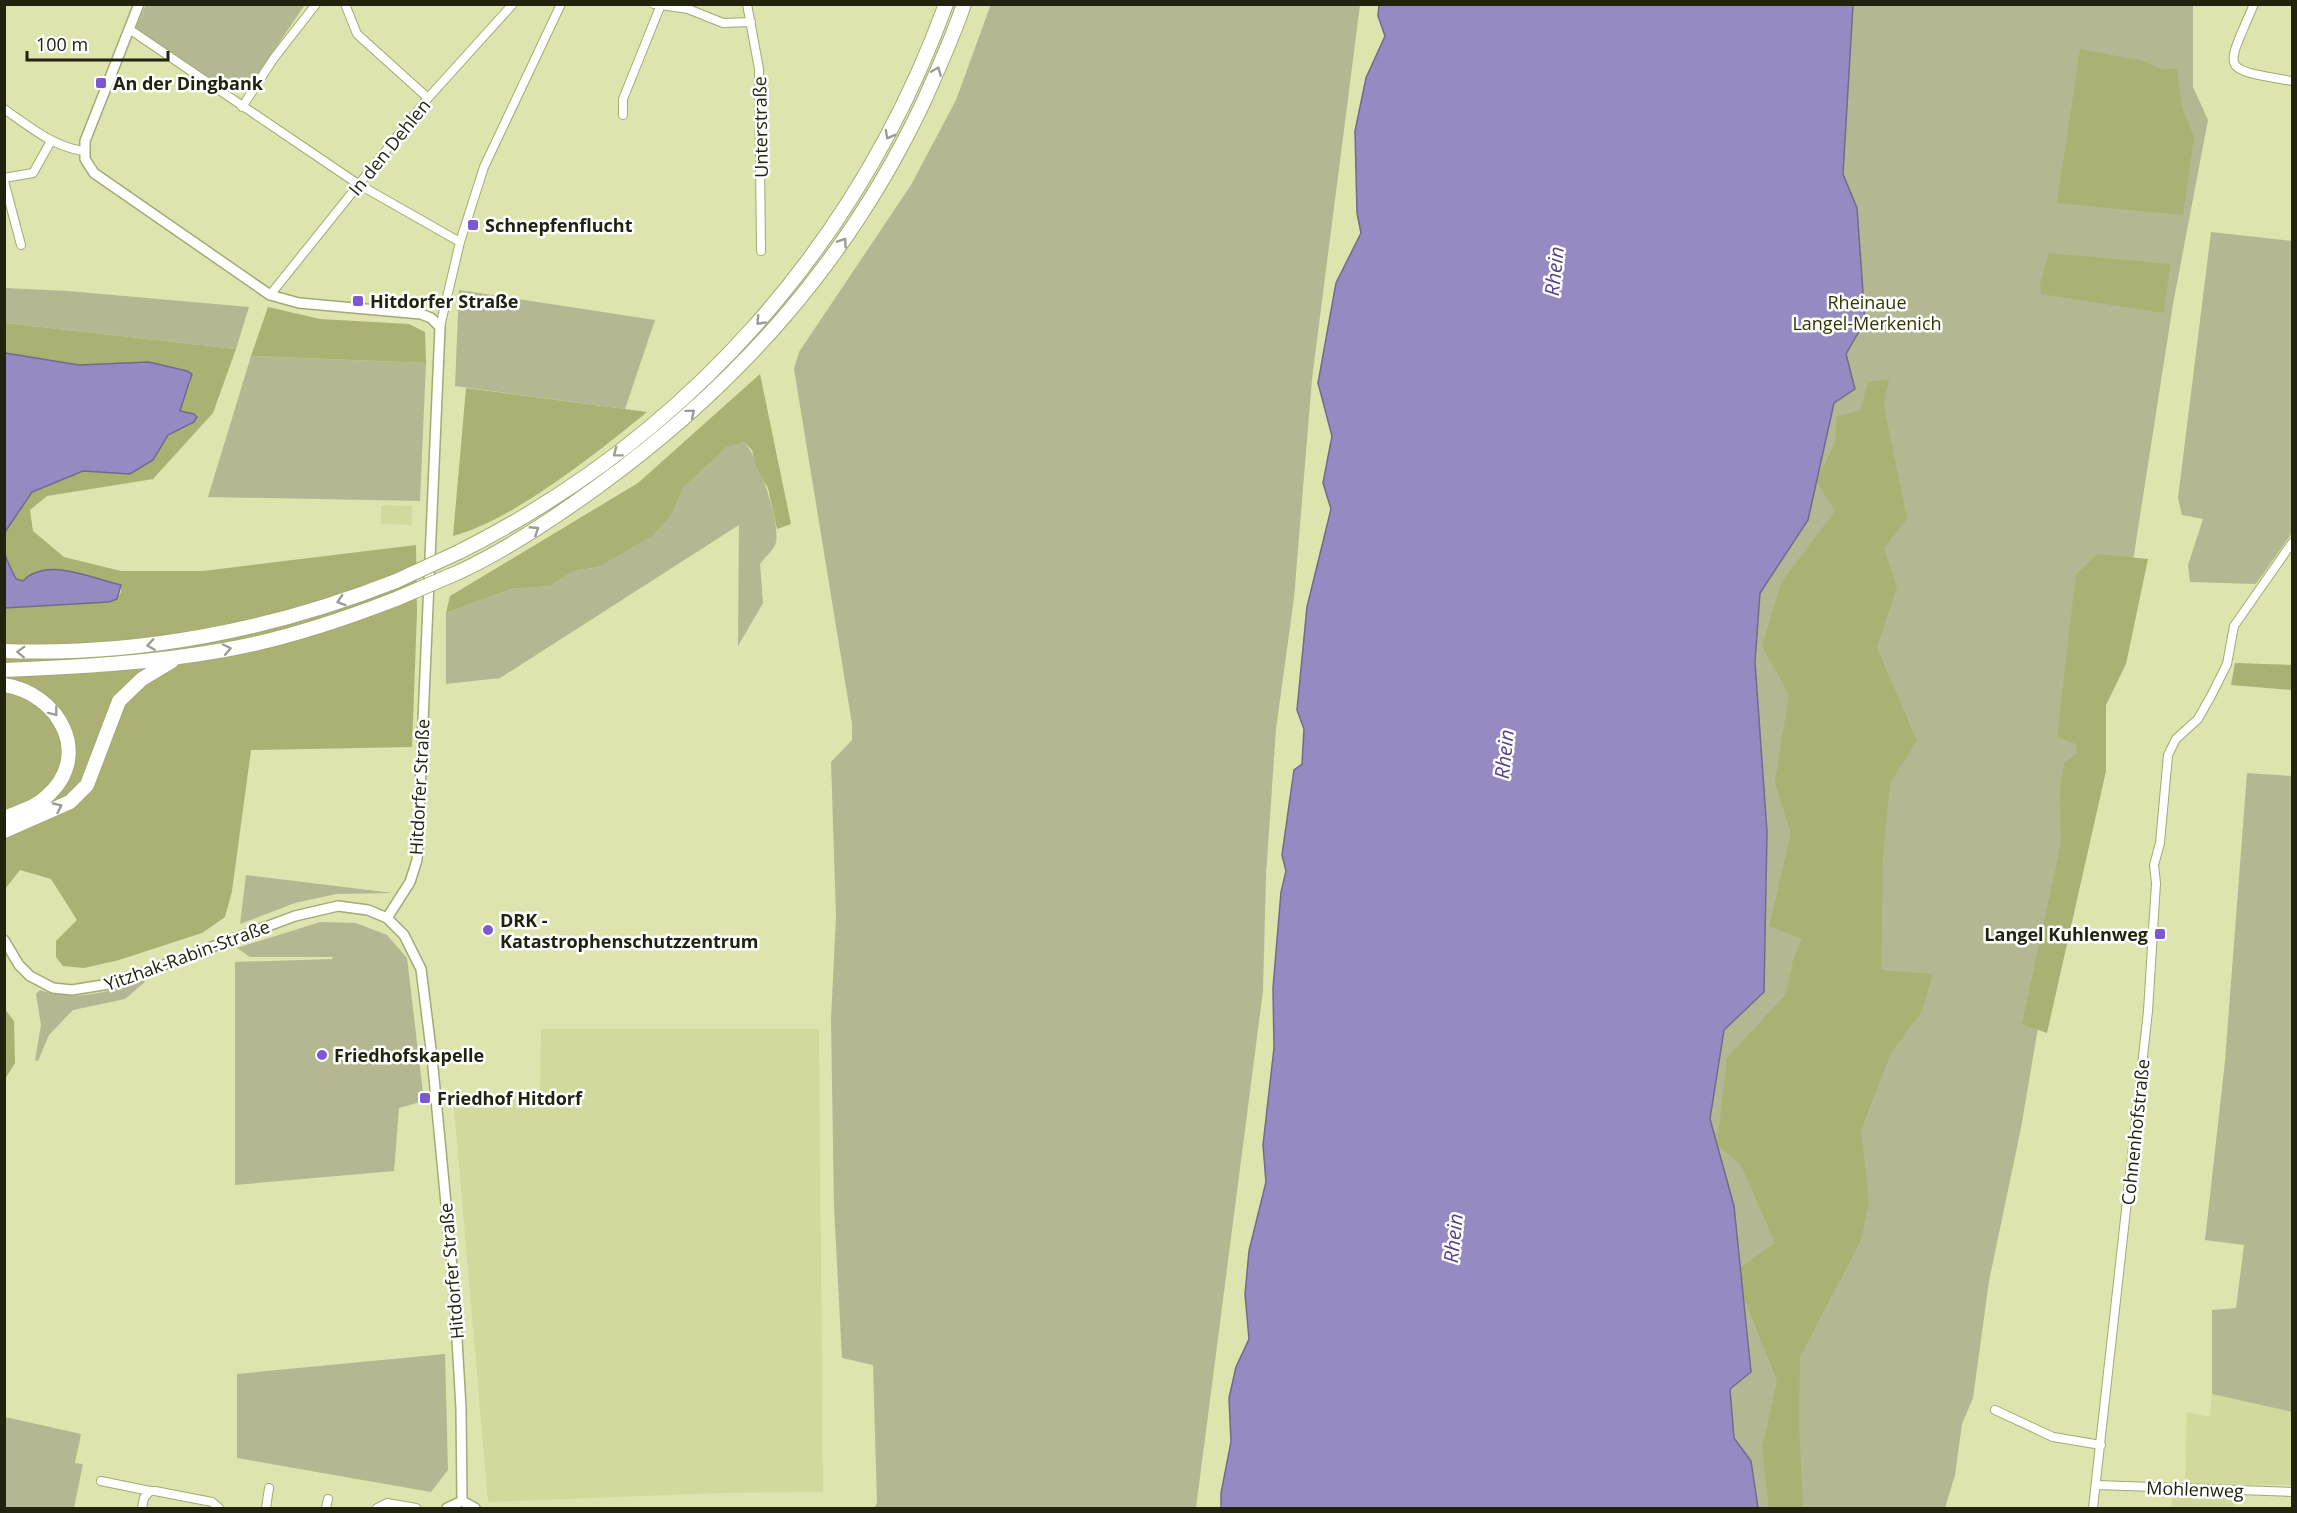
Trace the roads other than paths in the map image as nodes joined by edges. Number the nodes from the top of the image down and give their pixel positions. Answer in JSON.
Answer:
{"nodes":[{"id":1,"x":139,"y":4,"type":"edge"},
{"id":2,"x":316,"y":4,"type":"edge"},
{"id":3,"x":345,"y":4,"type":"edge"},
{"id":4,"x":513,"y":4,"type":"edge"},
{"id":5,"x":561,"y":4,"type":"edge"},
{"id":6,"x":747,"y":4,"type":"edge"},
{"id":7,"x":946,"y":4,"type":"edge"},
{"id":8,"x":964,"y":4,"type":"edge"},
{"id":9,"x":2254,"y":4,"type":"edge"},
{"id":10,"x":657,"y":6,"type":"edge"},
{"id":11,"x":751,"y":22,"type":"junction"},
{"id":12,"x":129,"y":29,"type":"junction"},
{"id":13,"x":2292,"y":81,"type":"edge"},
{"id":14,"x":428,"y":98,"type":"junction"},
{"id":15,"x":242,"y":107,"type":"junction"},
{"id":16,"x":4,"y":109,"type":"edge"},
{"id":17,"x":623,"y":115,"type":"dead end"},
{"id":18,"x":51,"y":141,"type":"junction"},
{"id":19,"x":83,"y":151,"type":"junction"},
{"id":20,"x":4,"y":180,"type":"edge"},
{"id":21,"x":358,"y":184,"type":"junction"},
{"id":22,"x":10,"y":207,"type":"junction"},
{"id":23,"x":4,"y":215,"type":"edge"},
{"id":24,"x":460,"y":242,"type":"junction"},
{"id":25,"x":21,"y":245,"type":"dead end"},
{"id":26,"x":761,"y":251,"type":"dead end"},
{"id":27,"x":270,"y":295,"type":"junction"},
{"id":28,"x":440,"y":327,"type":"junction"},
{"id":29,"x":2292,"y":543,"type":"edge"},
{"id":30,"x":4,"y":651,"type":"edge"},
{"id":31,"x":179,"y":657,"type":"junction"},
{"id":32,"x":4,"y":670,"type":"edge"},
{"id":33,"x":4,"y":685,"type":"edge"},
{"id":34,"x":4,"y":818,"type":"edge"},
{"id":35,"x":4,"y":831,"type":"edge"},
{"id":36,"x":387,"y":918,"type":"junction"},
{"id":37,"x":4,"y":940,"type":"edge"},
{"id":38,"x":1995,"y":1410,"type":"dead end"},
{"id":39,"x":2101,"y":1445,"type":"junction"},
{"id":40,"x":101,"y":1481,"type":"dead end"},
{"id":41,"x":2097,"y":1485,"type":"junction"},
{"id":42,"x":269,"y":1488,"type":"dead end"},
{"id":43,"x":150,"y":1491,"type":"junction"},
{"id":44,"x":2292,"y":1492,"type":"edge"},
{"id":45,"x":328,"y":1499,"type":"dead end"},
{"id":46,"x":462,"y":1501,"type":"junction"},
{"id":47,"x":142,"y":1509,"type":"edge"},
{"id":48,"x":219,"y":1509,"type":"edge"},
{"id":49,"x":266,"y":1509,"type":"edge"},
{"id":50,"x":326,"y":1509,"type":"edge"},
{"id":51,"x":377,"y":1509,"type":"edge"},
{"id":52,"x":416,"y":1509,"type":"edge"},
{"id":53,"x":447,"y":1509,"type":"edge"},
{"id":54,"x":475,"y":1509,"type":"edge"},
{"id":55,"x":2093,"y":1509,"type":"edge"}],
"edges":[{"from":1,"to":12,"type":"street"},
{"from":2,"to":15,"type":"street"},
{"from":3,"to":14,"type":"street"},
{"from":4,"to":14,"type":"street","name":"In den Dehlen"},
{"from":5,"to":24,"type":"street","name":"Hitdorfer Straße"},
{"from":6,"to":11,"type":"street","name":"Unterstraße"},
{"from":7,"to":30,"type":"highway","one_way":true,"bridge":true},
{"from":31,"to":8,"type":"highway","one_way":true,"bridge":true},
{"from":9,"to":13,"type":"street"},
{"from":10,"to":11,"type":"street"},
{"from":10,"to":17,"type":"street"},
{"from":11,"to":26,"type":"street","name":"Unterstraße"},
{"from":12,"to":15,"type":"street"},
{"from":12,"to":19,"type":"street"},
{"from":14,"to":21,"type":"street","name":"In den Dehlen"},
{"from":15,"to":21,"type":"street"},
{"from":16,"to":18,"type":"street"},
{"from":18,"to":19,"type":"street"},
{"from":18,"to":20,"type":"street"},
{"from":19,"to":27,"type":"street"},
{"from":20,"to":22,"type":"street"},
{"from":21,"to":24,"type":"street"},
{"from":21,"to":27,"type":"street","name":"In den Dehlen"},
{"from":22,"to":23,"type":"street"},
{"from":22,"to":25,"type":"street"},
{"from":24,"to":28,"type":"street","name":"Hitdorfer Straße"},
{"from":27,"to":28,"type":"street"},
{"from":28,"to":36,"type":"street","name":"Hitdorfer Straße"},
{"from":29,"to":39,"type":"street","name":"Cohnenhofstraße"},
{"from":31,"to":32,"type":"highway"},
{"from":35,"to":31,"type":"highway","one_way":true},
{"from":33,"to":34,"type":"highway","one_way":true},
{"from":36,"to":37,"type":"street","name":"Yitzhak-Rabin-Straße"},
{"from":36,"to":46,"type":"street","name":"Hitdorfer Straße"},
{"from":38,"to":39,"type":"street"},
{"from":39,"to":41,"type":"street","name":"Cohnenhofstraße"},
{"from":40,"to":43,"type":"street"},
{"from":41,"to":44,"type":"street","name":"Mohlenweg"},
{"from":41,"to":55,"type":"street","name":"Cohnenhofstraße"},
{"from":42,"to":49,"type":"street"},
{"from":43,"to":47,"type":"street"},
{"from":43,"to":48,"type":"street"},
{"from":45,"to":50,"type":"street"},
{"from":46,"to":53,"type":"street"},
{"from":46,"to":54,"type":"street"},
{"from":51,"to":52,"type":"street"}]}
